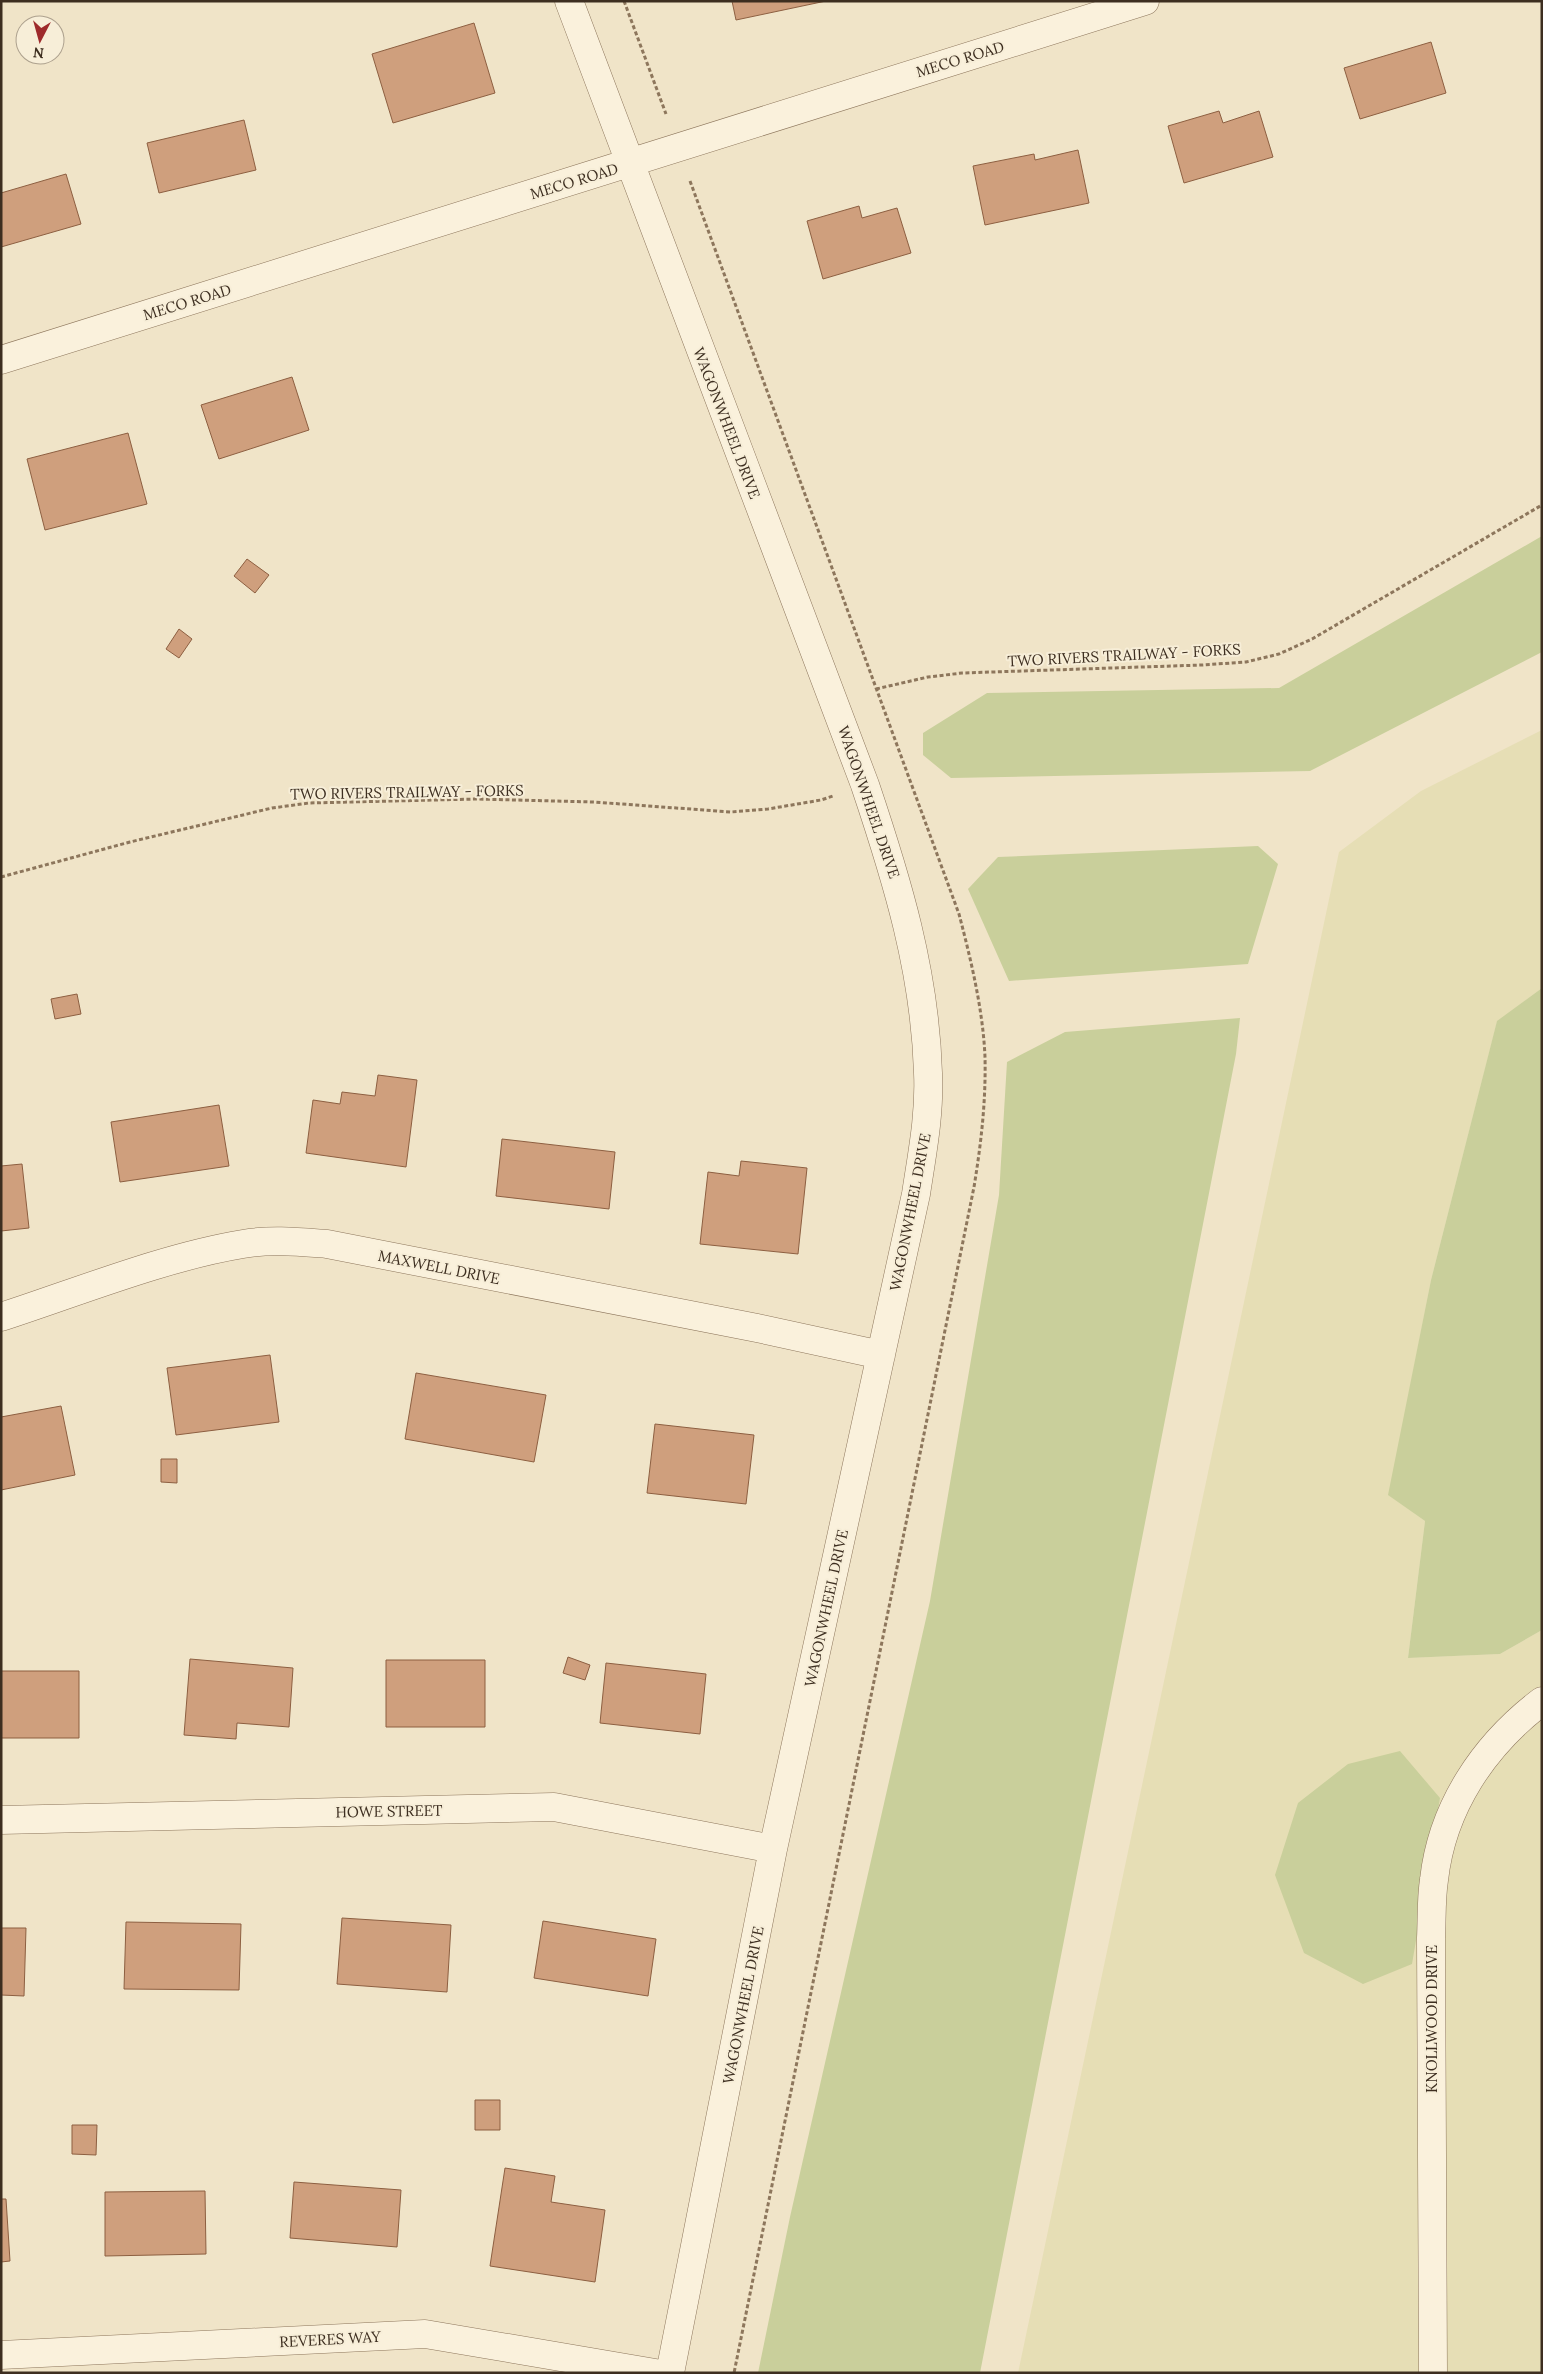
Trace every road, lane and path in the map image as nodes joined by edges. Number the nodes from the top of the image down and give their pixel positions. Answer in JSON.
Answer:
{"nodes":[{"id":1,"x":568,"y":1,"type":"edge"},
{"id":2,"x":624,"y":1,"type":"edge"},
{"id":3,"x":1145,"y":1,"type":"edge"},
{"id":4,"x":656,"y":89,"type":"dead end"},
{"id":5,"x":628,"y":164,"type":"junction"},
{"id":6,"x":702,"y":212,"type":"dead end"},
{"id":7,"x":1,"y":360,"type":"edge"},
{"id":8,"x":1542,"y":505,"type":"edge"},
{"id":9,"x":876,"y":689,"type":"junction"},
{"id":10,"x":821,"y":800,"type":"dead end"},
{"id":11,"x":1,"y":878,"type":"edge"},
{"id":12,"x":1,"y":1317,"type":"edge"},
{"id":13,"x":881,"y":1355,"type":"junction"},
{"id":14,"x":1542,"y":1701,"type":"edge"},
{"id":15,"x":1,"y":1820,"type":"edge"},
{"id":16,"x":773,"y":1850,"type":"junction"},
{"id":17,"x":1,"y":2355,"type":"edge"},
{"id":18,"x":655,"y":2373,"type":"edge"},
{"id":19,"x":670,"y":2373,"type":"edge"},
{"id":20,"x":734,"y":2373,"type":"edge"},
{"id":21,"x":1433,"y":2373,"type":"edge"}],
"edges":[{"from":1,"to":5,"type":"street","name":"WAGONWHEEL DRIVE"},
{"from":2,"to":4,"type":"path"},
{"from":3,"to":5,"type":"street","name":"MECO ROAD"},
{"from":5,"to":7,"type":"street","name":"MECO ROAD"},
{"from":5,"to":13,"type":"street","name":"WAGONWHEEL DRIVE"},
{"from":6,"to":9,"type":"path"},
{"from":8,"to":9,"type":"path","name":"TWO RIVERS TRAILWAY - FORKS"},
{"from":9,"to":20,"type":"path"},
{"from":10,"to":11,"type":"path","name":"TWO RIVERS TRAILWAY - FORKS"},
{"from":12,"to":13,"type":"street","name":"MAXWELL DRIVE"},
{"from":13,"to":16,"type":"street","name":"WAGONWHEEL DRIVE"},
{"from":14,"to":21,"type":"street","name":"KNOLLWOOD DRIVE"},
{"from":15,"to":16,"type":"street","name":"HOWE STREET"},
{"from":16,"to":19,"type":"street","name":"WAGONWHEEL DRIVE"},
{"from":17,"to":18,"type":"street","name":"REVERES WAY"}]}
